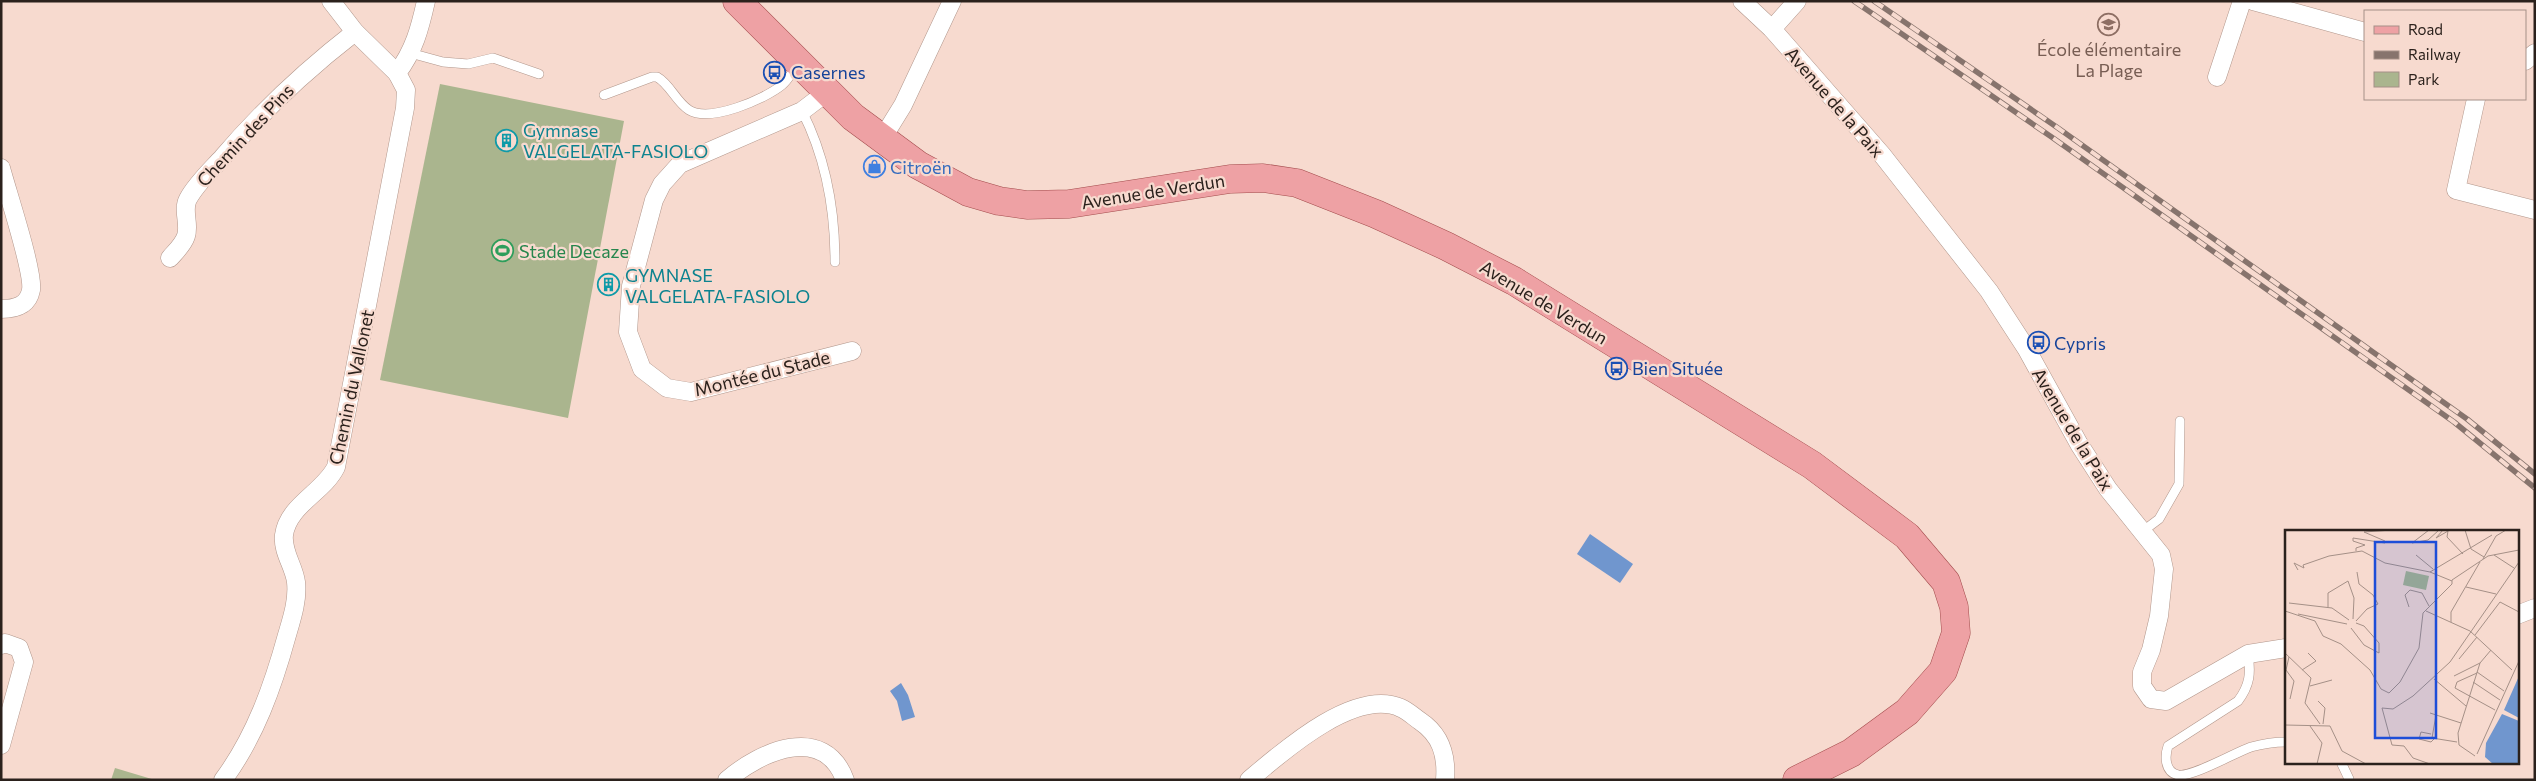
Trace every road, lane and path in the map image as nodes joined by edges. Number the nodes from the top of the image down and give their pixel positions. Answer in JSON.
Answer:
{"nodes":[{"id":1,"x":331,"y":1,"type":"edge"},
{"id":2,"x":426,"y":1,"type":"edge"},
{"id":3,"x":736,"y":1,"type":"edge"},
{"id":4,"x":952,"y":1,"type":"edge"},
{"id":5,"x":1742,"y":1,"type":"edge"},
{"id":6,"x":1797,"y":1,"type":"edge"},
{"id":7,"x":2242,"y":1,"type":"edge"},
{"id":8,"x":2252,"y":1,"type":"edge"},
{"id":9,"x":1772,"y":29,"type":"junction"},
{"id":10,"x":355,"y":32,"type":"junction"},
{"id":11,"x":2364,"y":32,"type":"edge"},
{"id":12,"x":410,"y":53,"type":"junction"},
{"id":13,"x":799,"y":64,"type":"junction"},
{"id":14,"x":397,"y":73,"type":"junction"},
{"id":15,"x":540,"y":74,"type":"dead end"},
{"id":16,"x":2217,"y":77,"type":"dead end"},
{"id":17,"x":826,"y":92,"type":"junction"},
{"id":18,"x":604,"y":95,"type":"dead end"},
{"id":19,"x":2476,"y":100,"type":"edge"},
{"id":20,"x":802,"y":112,"type":"junction"},
{"id":21,"x":882,"y":139,"type":"junction"},
{"id":22,"x":1,"y":168,"type":"edge"},
{"id":23,"x":2535,"y":210,"type":"edge"},
{"id":24,"x":170,"y":258,"type":"dead end"},
{"id":25,"x":835,"y":262,"type":"dead end"},
{"id":26,"x":1,"y":309,"type":"edge"},
{"id":27,"x":852,"y":351,"type":"dead end"},
{"id":28,"x":2180,"y":421,"type":"dead end"},
{"id":29,"x":2143,"y":531,"type":"junction"},
{"id":30,"x":2535,"y":608,"type":"edge"},
{"id":31,"x":2518,"y":615,"type":"edge"},
{"id":32,"x":1,"y":645,"type":"edge"},
{"id":33,"x":2285,"y":648,"type":"edge"},
{"id":34,"x":2248,"y":654,"type":"junction"},
{"id":35,"x":2285,"y":742,"type":"edge"},
{"id":36,"x":1,"y":745,"type":"edge"},
{"id":37,"x":2342,"y":764,"type":"edge"},
{"id":38,"x":2349,"y":779,"type":"edge"},
{"id":39,"x":224,"y":780,"type":"edge"},
{"id":40,"x":727,"y":780,"type":"edge"},
{"id":41,"x":845,"y":780,"type":"edge"},
{"id":42,"x":1249,"y":780,"type":"edge"},
{"id":43,"x":1445,"y":780,"type":"edge"},
{"id":44,"x":1797,"y":780,"type":"edge"}],
"edges":[{"from":1,"to":10,"type":"street"},
{"from":2,"to":12,"type":"street"},
{"from":3,"to":13,"type":"main road","name":"Avenue de Verdun"},
{"from":4,"to":21,"type":"street"},
{"from":5,"to":9,"type":"street","name":"Avenue de la Paix"},
{"from":6,"to":9,"type":"street"},
{"from":7,"to":16,"type":"street"},
{"from":8,"to":11,"type":"street"},
{"from":9,"to":29,"type":"street","name":"Avenue de la Paix"},
{"from":10,"to":14,"type":"street"},
{"from":10,"to":24,"type":"street","name":"Chemin des Pins"},
{"from":12,"to":14,"type":"street"},
{"from":12,"to":15,"type":"lane"},
{"from":13,"to":17,"type":"main road","name":"Avenue de Verdun"},
{"from":13,"to":18,"type":"lane"},
{"from":14,"to":39,"type":"street","name":"Chemin du Vallonet"},
{"from":17,"to":20,"type":"street","name":"Montée du Stade"},
{"from":17,"to":21,"type":"main road","name":"Avenue de Verdun"},
{"from":19,"to":23,"type":"street"},
{"from":20,"to":25,"type":"lane"},
{"from":20,"to":27,"type":"street","name":"Montée du Stade"},
{"from":21,"to":44,"type":"main road","name":"Avenue de Verdun"},
{"from":22,"to":26,"type":"street"},
{"from":28,"to":29,"type":"lane"},
{"from":29,"to":34,"type":"street","name":"Avenue de la Paix"},
{"from":30,"to":31,"type":"street"},
{"from":32,"to":36,"type":"street"},
{"from":33,"to":34,"type":"street","name":"Avenue de la Paix"},
{"from":34,"to":35,"type":"lane"},
{"from":37,"to":38,"type":"lane"},
{"from":40,"to":41,"type":"street"},
{"from":42,"to":43,"type":"street"}]}
